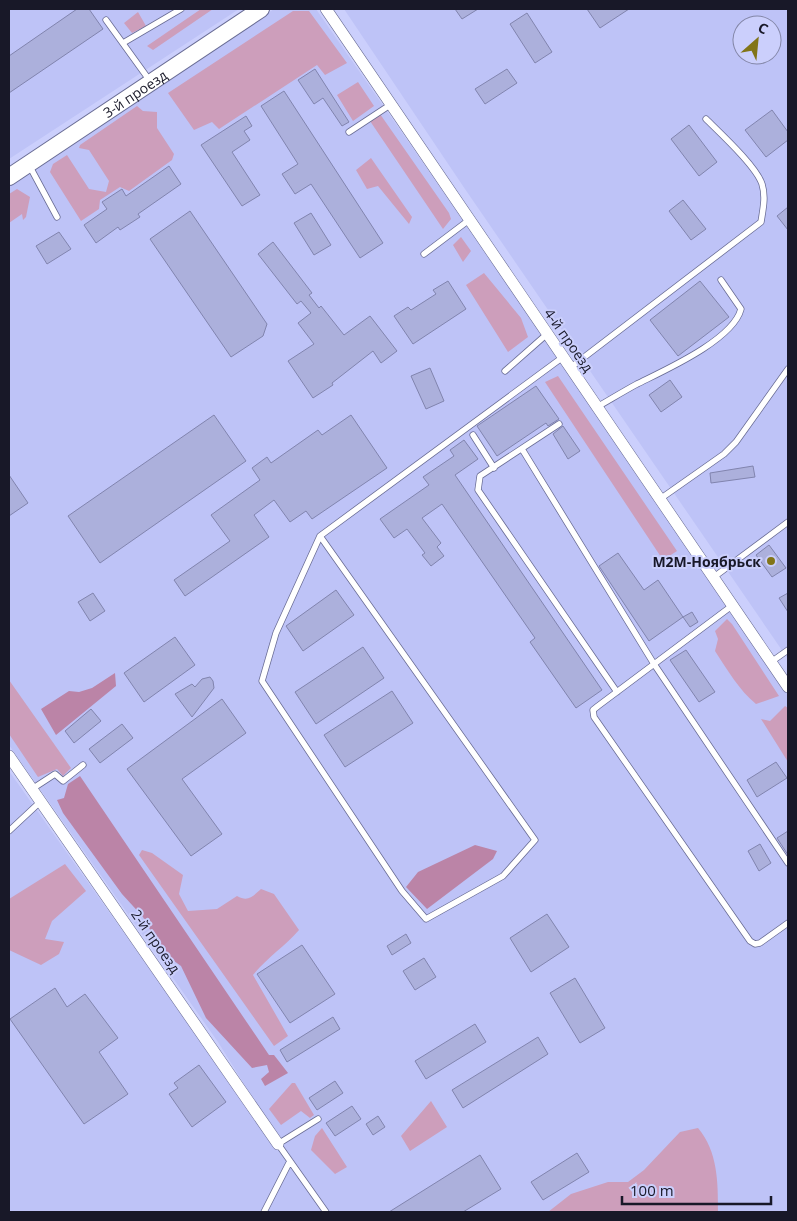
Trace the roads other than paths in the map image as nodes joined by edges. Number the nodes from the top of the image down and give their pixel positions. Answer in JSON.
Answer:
{"nodes":[{"id":1,"x":181,"y":9,"type":"edge"},
{"id":2,"x":261,"y":9,"type":"edge"},
{"id":3,"x":326,"y":9,"type":"edge"},
{"id":4,"x":106,"y":20,"type":"dead end"},
{"id":5,"x":123,"y":43,"type":"junction"},
{"id":6,"x":151,"y":82,"type":"junction"},
{"id":7,"x":390,"y":105,"type":"junction"},
{"id":8,"x":706,"y":119,"type":"dead end"},
{"id":9,"x":349,"y":132,"type":"dead end"},
{"id":10,"x":28,"y":163,"type":"junction"},
{"id":11,"x":9,"y":176,"type":"edge"},
{"id":12,"x":56,"y":217,"type":"dead end"},
{"id":13,"x":469,"y":220,"type":"junction"},
{"id":14,"x":424,"y":254,"type":"dead end"},
{"id":15,"x":721,"y":280,"type":"dead end"},
{"id":16,"x":547,"y":334,"type":"junction"},
{"id":17,"x":563,"y":357,"type":"junction"},
{"id":18,"x":570,"y":368,"type":"junction"},
{"id":19,"x":788,"y":369,"type":"edge"},
{"id":20,"x":505,"y":371,"type":"dead end"},
{"id":21,"x":597,"y":407,"type":"junction"},
{"id":22,"x":558,"y":424,"type":"dead end"},
{"id":23,"x":473,"y":435,"type":"dead end"},
{"id":24,"x":522,"y":449,"type":"junction"},
{"id":25,"x":494,"y":468,"type":"junction"},
{"id":26,"x":660,"y":499,"type":"junction"},
{"id":27,"x":788,"y":522,"type":"edge"},
{"id":28,"x":320,"y":536,"type":"junction"},
{"id":29,"x":714,"y":577,"type":"junction"},
{"id":30,"x":733,"y":605,"type":"junction"},
{"id":31,"x":788,"y":650,"type":"edge"},
{"id":32,"x":771,"y":662,"type":"junction"},
{"id":33,"x":654,"y":664,"type":"junction"},
{"id":34,"x":788,"y":687,"type":"edge"},
{"id":35,"x":617,"y":692,"type":"junction"},
{"id":36,"x":9,"y":756,"type":"edge"},
{"id":37,"x":83,"y":765,"type":"dead end"},
{"id":38,"x":32,"y":789,"type":"junction"},
{"id":39,"x":40,"y":803,"type":"junction"},
{"id":40,"x":9,"y":831,"type":"edge"},
{"id":41,"x":788,"y":863,"type":"edge"},
{"id":42,"x":788,"y":922,"type":"edge"},
{"id":43,"x":318,"y":1118,"type":"dead end"},
{"id":44,"x":278,"y":1144,"type":"junction"},
{"id":45,"x":290,"y":1161,"type":"junction"},
{"id":46,"x":264,"y":1212,"type":"edge"},
{"id":47,"x":326,"y":1212,"type":"edge"}],
"edges":[{"from":1,"to":5,"type":"lane"},
{"from":2,"to":6,"type":"street","name":"3-й проезд"},
{"from":3,"to":7,"type":"street","name":"4-й проезд"},
{"from":4,"to":5,"type":"lane"},
{"from":5,"to":6,"type":"lane"},
{"from":6,"to":10,"type":"street","name":"3-й проезд"},
{"from":7,"to":9,"type":"lane"},
{"from":7,"to":13,"type":"street","name":"4-й проезд"},
{"from":8,"to":18,"type":"lane"},
{"from":10,"to":11,"type":"street","name":"3-й проезд"},
{"from":10,"to":12,"type":"lane"},
{"from":13,"to":14,"type":"lane"},
{"from":13,"to":16,"type":"street","name":"4-й проезд"},
{"from":15,"to":21,"type":"lane"},
{"from":16,"to":17,"type":"street","name":"4-й проезд"},
{"from":16,"to":20,"type":"lane"},
{"from":17,"to":18,"type":"street","name":"4-й проезд"},
{"from":17,"to":28,"type":"lane"},
{"from":18,"to":21,"type":"street","name":"4-й проезд"},
{"from":19,"to":26,"type":"lane"},
{"from":21,"to":26,"type":"street","name":"4-й проезд"},
{"from":22,"to":24,"type":"lane"},
{"from":23,"to":25,"type":"lane"},
{"from":24,"to":25,"type":"lane"},
{"from":24,"to":33,"type":"lane"},
{"from":25,"to":35,"type":"lane"},
{"from":26,"to":29,"type":"street","name":"4-й проезд"},
{"from":27,"to":29,"type":"lane"},
{"from":28,"to":28,"type":"lane"},
{"from":29,"to":30,"type":"street","name":"4-й проезд"},
{"from":30,"to":32,"type":"street","name":"4-й проезд"},
{"from":30,"to":33,"type":"lane"},
{"from":31,"to":32,"type":"lane"},
{"from":32,"to":34,"type":"street","name":"4-й проезд"},
{"from":33,"to":35,"type":"lane"},
{"from":33,"to":41,"type":"lane"},
{"from":35,"to":42,"type":"lane"},
{"from":36,"to":38,"type":"street","name":"2-й проезд"},
{"from":37,"to":38,"type":"lane"},
{"from":38,"to":39,"type":"street","name":"2-й проезд"},
{"from":39,"to":40,"type":"lane"},
{"from":39,"to":44,"type":"street","name":"2-й проезд"},
{"from":43,"to":44,"type":"lane"},
{"from":44,"to":45,"type":"lane"},
{"from":45,"to":46,"type":"lane"},
{"from":45,"to":47,"type":"lane"}]}
